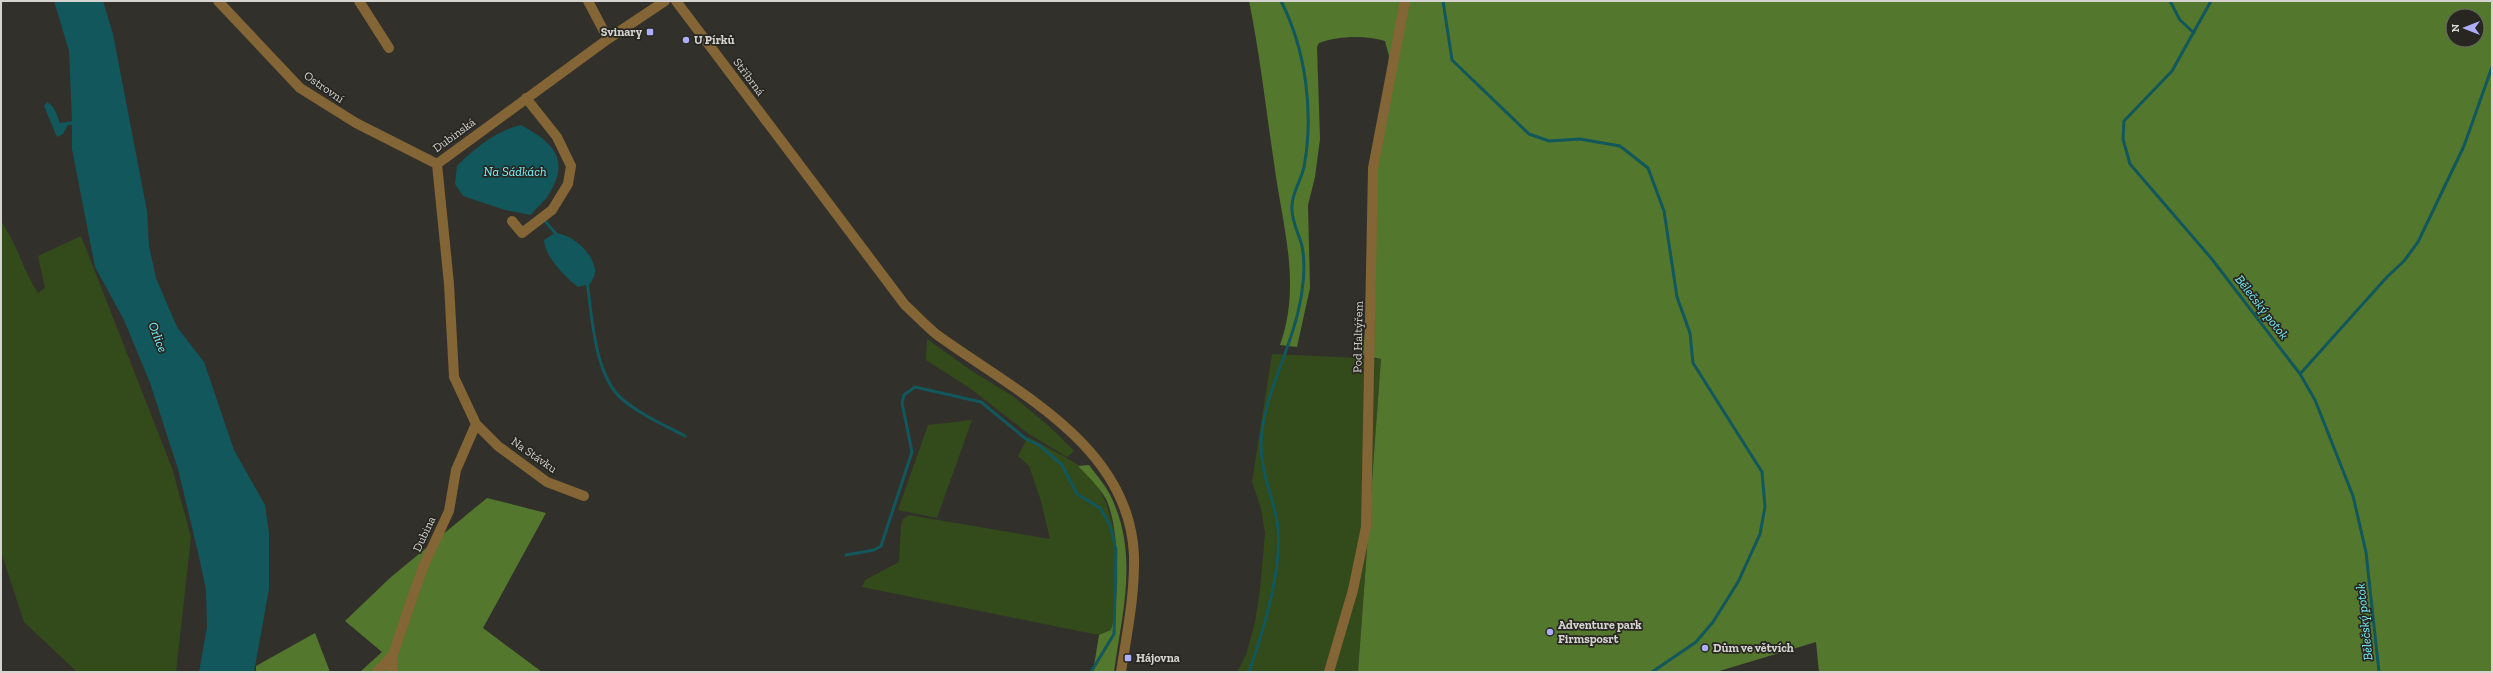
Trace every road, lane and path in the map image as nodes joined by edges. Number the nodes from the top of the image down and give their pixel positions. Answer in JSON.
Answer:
{"nodes":[{"id":1,"x":218,"y":1,"type":"edge"},
{"id":2,"x":359,"y":1,"type":"edge"},
{"id":3,"x":588,"y":1,"type":"edge"},
{"id":4,"x":665,"y":1,"type":"edge"},
{"id":5,"x":676,"y":1,"type":"edge"},
{"id":6,"x":1405,"y":1,"type":"edge"},
{"id":7,"x":608,"y":39,"type":"junction"},
{"id":8,"x":389,"y":48,"type":"dead end"},
{"id":9,"x":526,"y":98,"type":"junction"},
{"id":10,"x":437,"y":164,"type":"junction"},
{"id":11,"x":512,"y":221,"type":"dead end"},
{"id":12,"x":476,"y":424,"type":"junction"},
{"id":13,"x":584,"y":496,"type":"dead end"},
{"id":14,"x":393,"y":655,"type":"junction"},
{"id":15,"x":377,"y":672,"type":"edge"},
{"id":16,"x":392,"y":672,"type":"edge"},
{"id":17,"x":1121,"y":672,"type":"edge"},
{"id":18,"x":1329,"y":672,"type":"edge"}],
"edges":[{"from":1,"to":10,"type":"street","name":"Ostrovní"},
{"from":2,"to":8,"type":"street"},
{"from":3,"to":7,"type":"street"},
{"from":4,"to":7,"type":"street","name":"Dubinská"},
{"from":5,"to":17,"type":"street","name":"Stříbrná"},
{"from":6,"to":18,"type":"street","name":"Pod Haltýřem"},
{"from":7,"to":9,"type":"street","name":"Dubinská"},
{"from":9,"to":10,"type":"street","name":"Dubinská"},
{"from":9,"to":11,"type":"street"},
{"from":10,"to":12,"type":"street","name":"Dubinská"},
{"from":12,"to":13,"type":"street","name":"Na Stávku"},
{"from":12,"to":14,"type":"street","name":"Dubina"},
{"from":14,"to":15,"type":"street","name":"Dubina"},
{"from":14,"to":16,"type":"street","name":"Dubina"}]}
